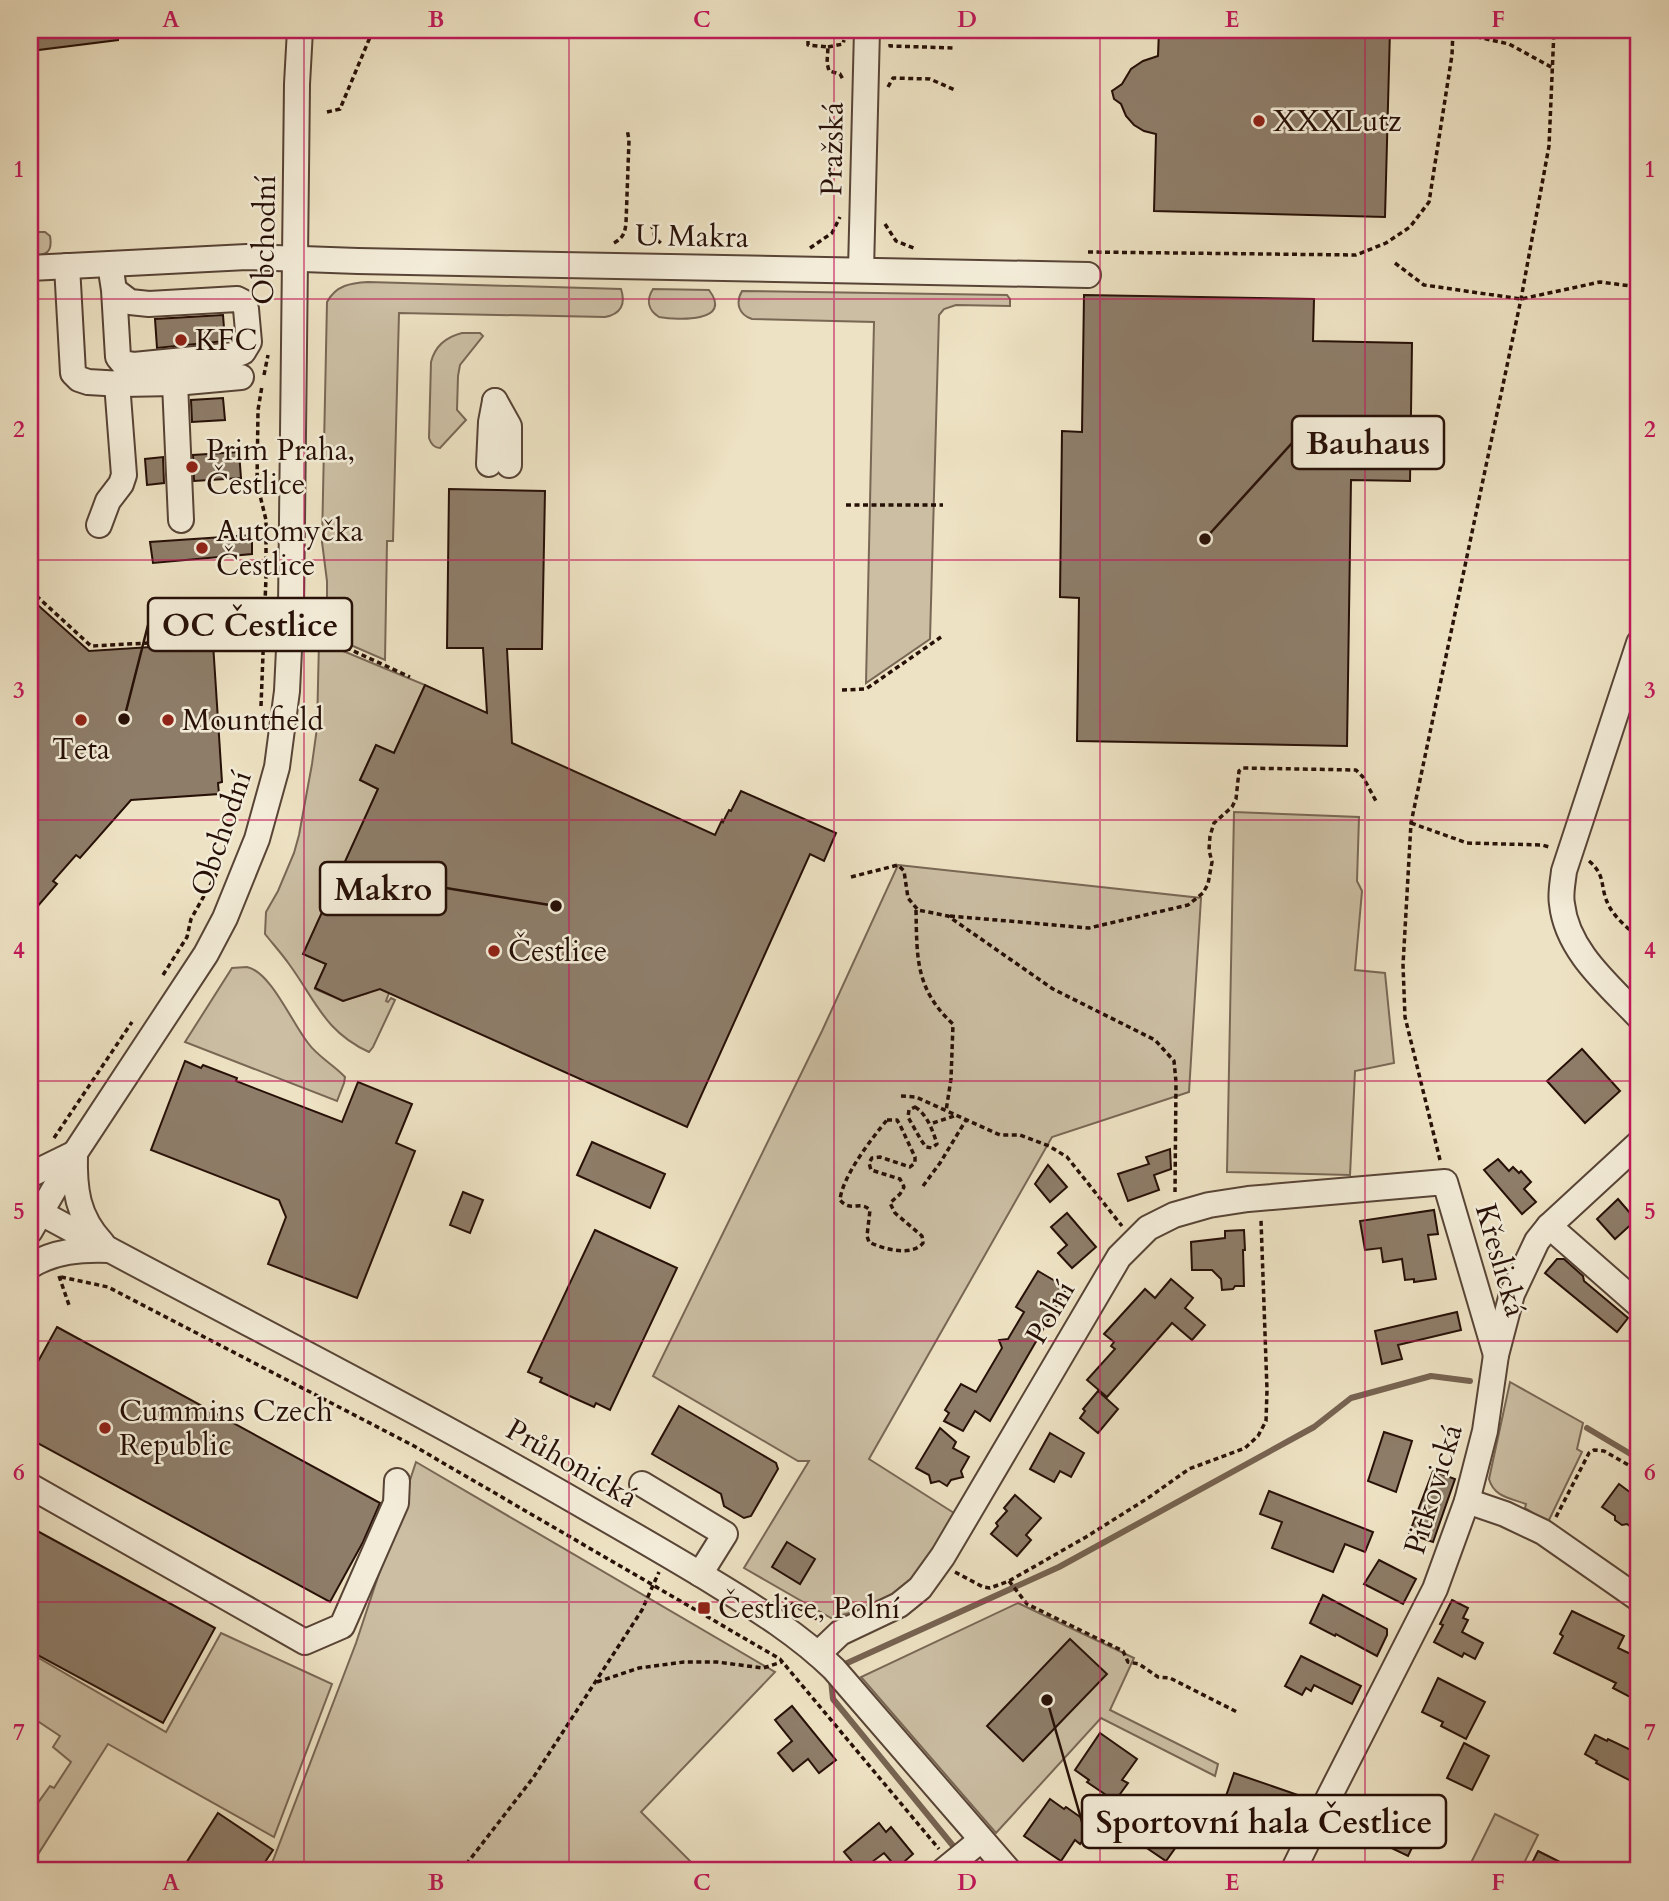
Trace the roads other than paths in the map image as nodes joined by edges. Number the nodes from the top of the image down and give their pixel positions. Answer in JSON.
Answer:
{"nodes":[{"id":1,"x":290,"y":31,"type":"edge"},
{"id":2,"x":856,"y":33,"type":"edge"},
{"id":3,"x":295,"y":258,"type":"junction"},
{"id":4,"x":1085,"y":263,"type":"road end"},
{"id":5,"x":110,"y":264,"type":"junction"},
{"id":6,"x":67,"y":266,"type":"junction"},
{"id":7,"x":30,"y":268,"type":"edge"},
{"id":8,"x":861,"y":271,"type":"junction"},
{"id":9,"x":114,"y":290,"type":"junction"},
{"id":10,"x":241,"y":377,"type":"dead end"},
{"id":11,"x":117,"y":383,"type":"junction"},
{"id":12,"x":175,"y":383,"type":"junction"},
{"id":13,"x":495,"y":401,"type":"dead end"},
{"id":14,"x":499,"y":464,"type":"dead end"},
{"id":15,"x":181,"y":520,"type":"dead end"},
{"id":16,"x":99,"y":525,"type":"dead end"},
{"id":17,"x":1639,"y":643,"type":"edge"},
{"id":18,"x":1639,"y":1017,"type":"edge"},
{"id":19,"x":1639,"y":1143,"type":"edge"},
{"id":20,"x":75,"y":1153,"type":"junction"},
{"id":21,"x":30,"y":1175,"type":"edge"},
{"id":22,"x":1446,"y":1182,"type":"joint"},
{"id":23,"x":33,"y":1217,"type":"edge"},
{"id":24,"x":1549,"y":1226,"type":"junction"},
{"id":25,"x":109,"y":1250,"type":"junction"},
{"id":26,"x":39,"y":1277,"type":"edge"},
{"id":27,"x":1639,"y":1304,"type":"edge"},
{"id":28,"x":1496,"y":1355,"type":"junction"},
{"id":29,"x":397,"y":1481,"type":"dead end"},
{"id":30,"x":642,"y":1484,"type":"dead end"},
{"id":31,"x":30,"y":1486,"type":"edge"},
{"id":32,"x":1467,"y":1501,"type":"junction"},
{"id":33,"x":699,"y":1574,"type":"junction"},
{"id":34,"x":1639,"y":1599,"type":"edge"},
{"id":35,"x":818,"y":1654,"type":"junction"},
{"id":36,"x":981,"y":1840,"type":"junction"},
{"id":37,"x":947,"y":1867,"type":"edge"},
{"id":38,"x":1009,"y":1871,"type":"edge"},
{"id":39,"x":1293,"y":1871,"type":"edge"}],
"edges":[{"from":1,"to":3,"type":"street","name":"Obchodní"},
{"from":2,"to":8,"type":"street","name":"Pražská"},
{"from":3,"to":5,"type":"street","name":"U Makra"},
{"from":3,"to":8,"type":"street","name":"U Makra"},
{"from":3,"to":20,"type":"street","name":"Obchodní"},
{"from":4,"to":8,"type":"street","name":"U Makra"},
{"from":5,"to":6,"type":"street","name":"U Makra"},
{"from":5,"to":9,"type":"street"},
{"from":6,"to":7,"type":"street","name":"U Makra"},
{"from":6,"to":11,"type":"street"},
{"from":9,"to":9,"type":"street"},
{"from":10,"to":12,"type":"street"},
{"from":11,"to":12,"type":"street"},
{"from":11,"to":16,"type":"street"},
{"from":12,"to":15,"type":"street"},
{"from":13,"to":14,"type":"street"},
{"from":17,"to":18,"type":"street"},
{"from":19,"to":24,"type":"street","name":"Pitkovická"},
{"from":20,"to":21,"type":"street"},
{"from":20,"to":23,"type":"street","name":"Obchodní"},
{"from":20,"to":25,"type":"street"},
{"from":22,"to":28,"type":"street","name":"Křeslická"},
{"from":22,"to":35,"type":"street","name":"Polní"},
{"from":23,"to":25,"type":"street","name":"Průhonická"},
{"from":24,"to":27,"type":"street"},
{"from":24,"to":28,"type":"street","name":"Pitkovická"},
{"from":25,"to":26,"type":"street"},
{"from":25,"to":33,"type":"street","name":"Průhonická"},
{"from":28,"to":32,"type":"street","name":"Pitkovická"},
{"from":29,"to":31,"type":"street"},
{"from":30,"to":33,"type":"street"},
{"from":32,"to":34,"type":"street"},
{"from":32,"to":39,"type":"street","name":"Pitkovická"},
{"from":33,"to":35,"type":"street","name":"Průhonická"},
{"from":35,"to":36,"type":"street","name":"Průhonická"},
{"from":36,"to":37,"type":"street"},
{"from":36,"to":38,"type":"street","name":"Průhonická"}]}
